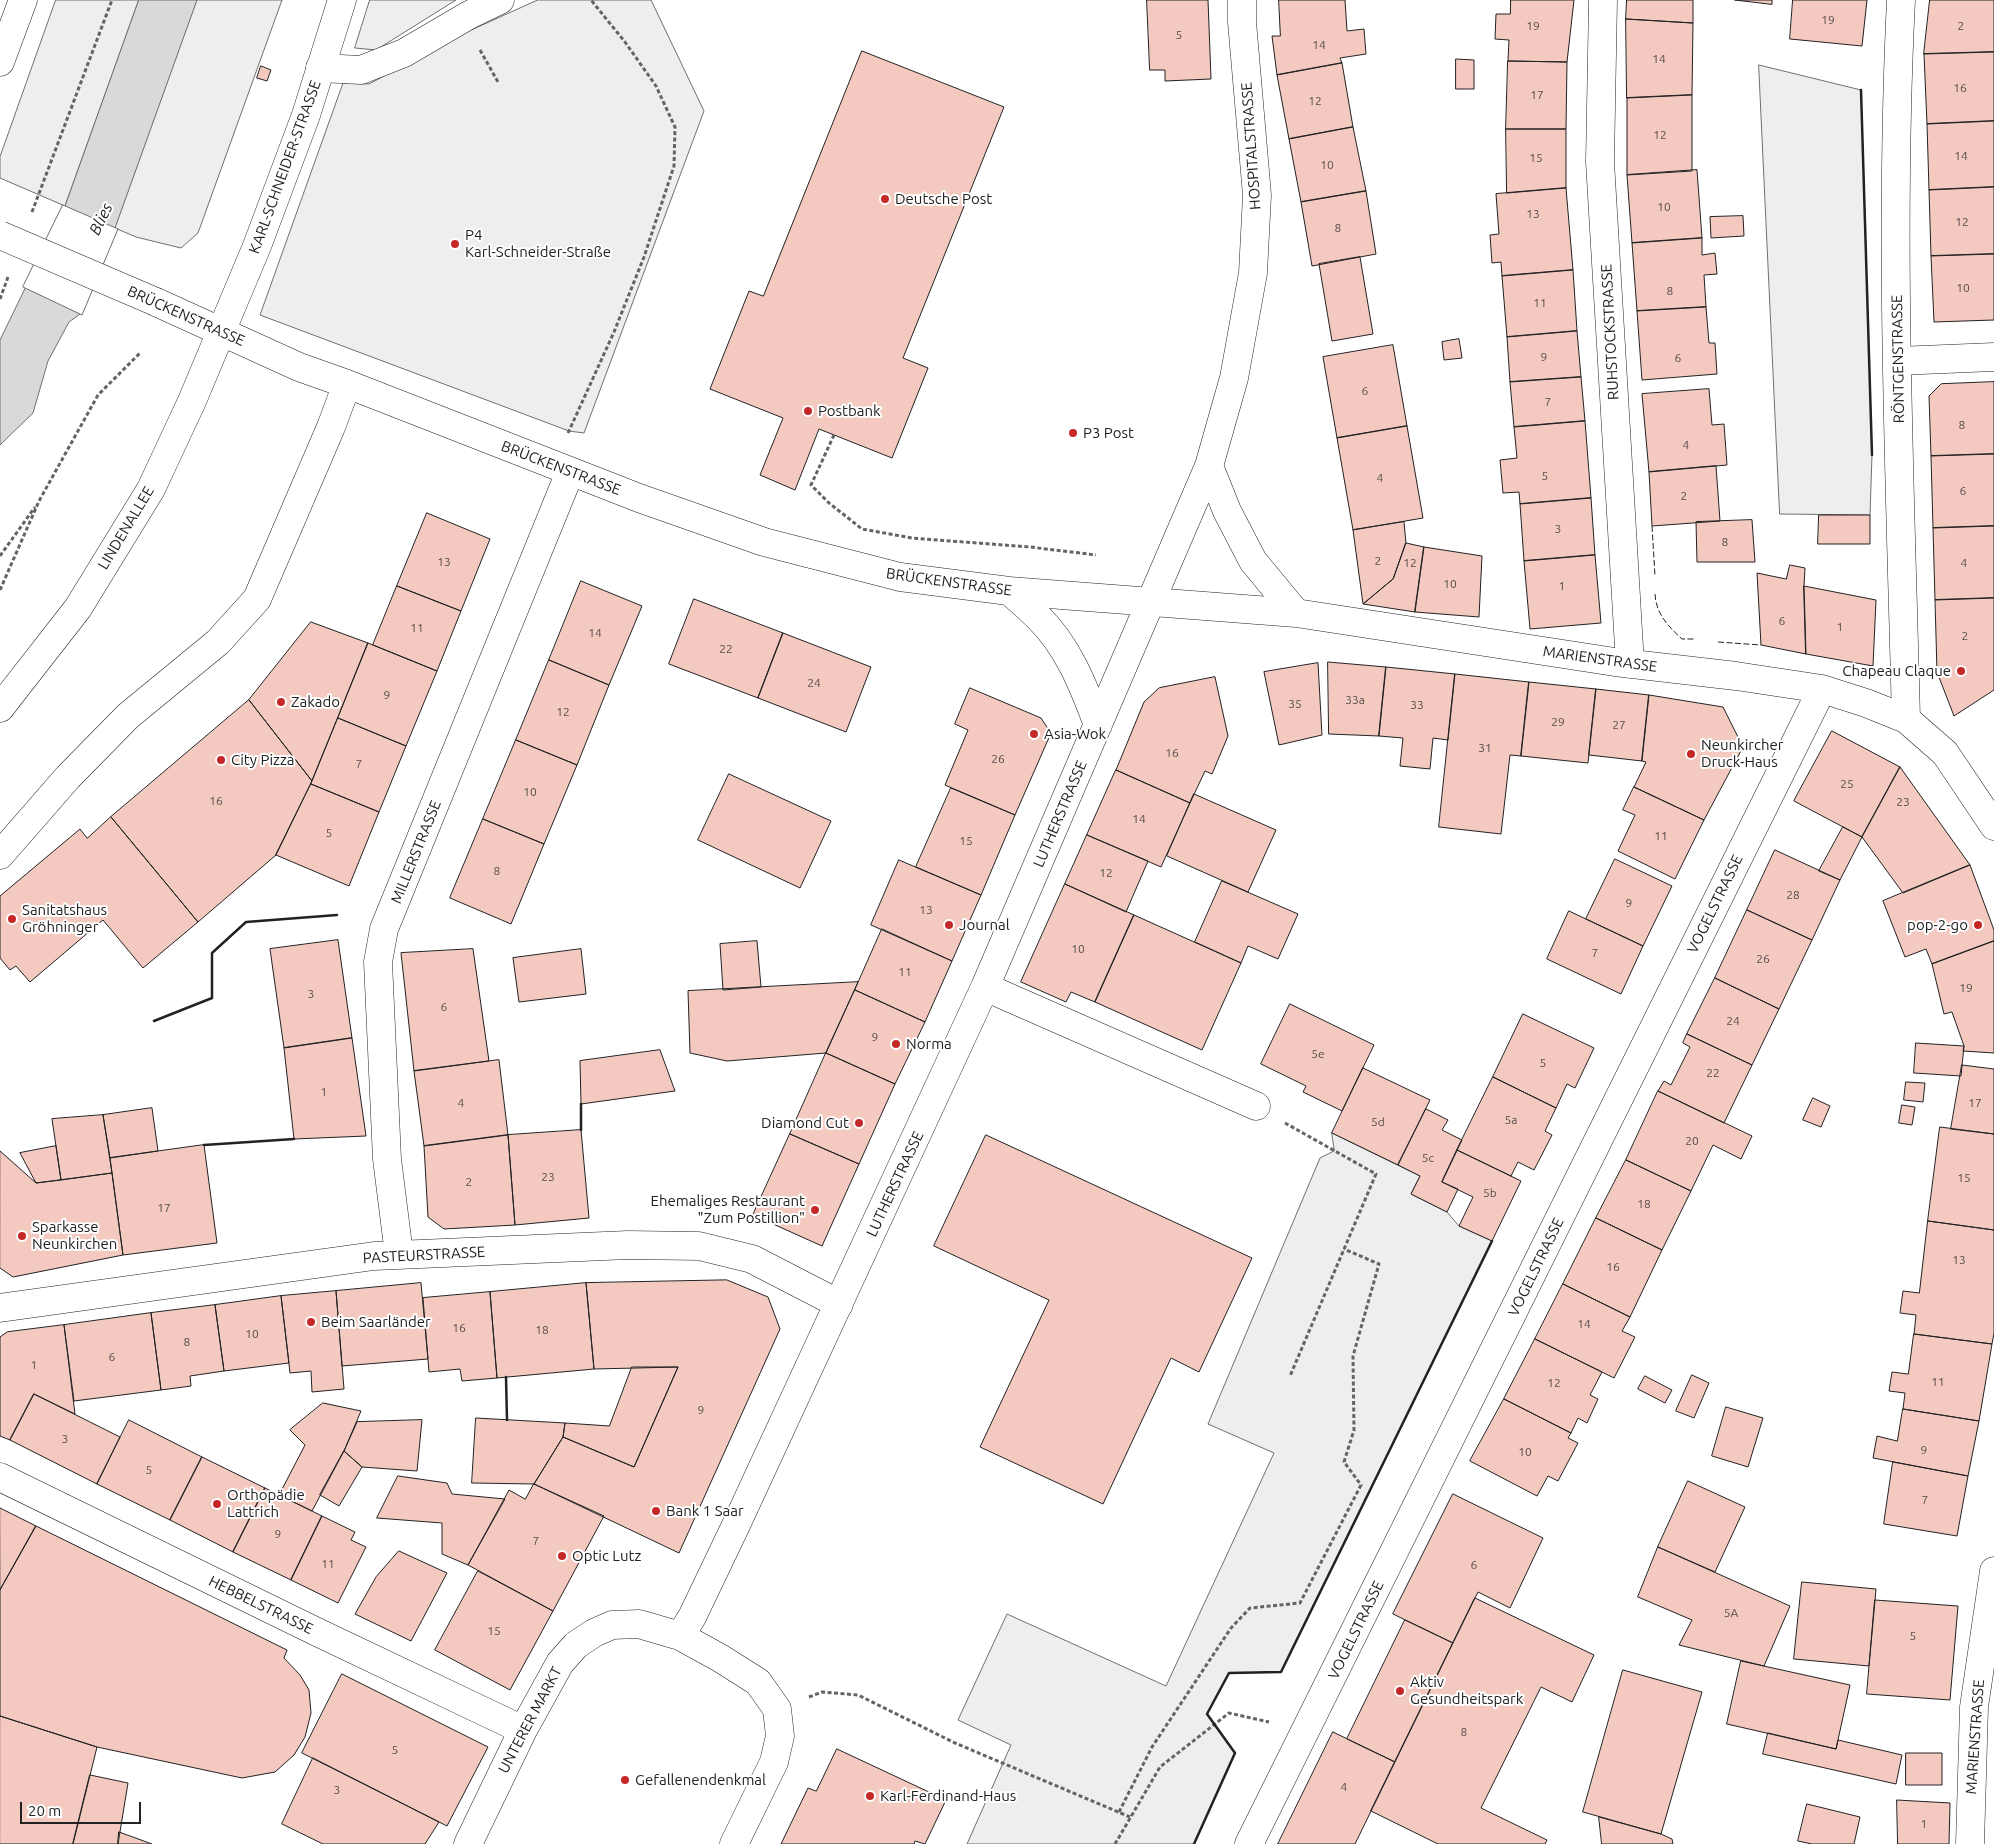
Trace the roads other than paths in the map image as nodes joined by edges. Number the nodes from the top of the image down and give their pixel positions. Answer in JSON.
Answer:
{"nodes":[{"id":1,"x":23,"y":0,"type":"edge"},
{"id":2,"x":342,"y":0,"type":"edge"},
{"id":3,"x":500,"y":0,"type":"edge"},
{"id":4,"x":1242,"y":0,"type":"edge"},
{"id":5,"x":1603,"y":0,"type":"edge"},
{"id":6,"x":1901,"y":0,"type":"edge"},
{"id":7,"x":473,"y":8,"type":"edge"},
{"id":8,"x":0,"y":62,"type":"edge"},
{"id":9,"x":320,"y":68,"type":"junction"},
{"id":10,"x":0,"y":235,"type":"edge"},
{"id":11,"x":222,"y":331,"type":"junction"},
{"id":12,"x":1994,"y":357,"type":"edge"},
{"id":13,"x":1897,"y":361,"type":"junction"},
{"id":14,"x":347,"y":384,"type":"junction"},
{"id":15,"x":1209,"y":466,"type":"junction"},
{"id":16,"x":563,"y":470,"type":"junction"},
{"id":17,"x":1009,"y":591,"type":"junction"},
{"id":18,"x":1151,"y":602,"type":"junction"},
{"id":19,"x":1296,"y":613,"type":"junction"},
{"id":20,"x":1630,"y":664,"type":"junction"},
{"id":21,"x":1822,"y":689,"type":"junction"},
{"id":22,"x":0,"y":708,"type":"edge"},
{"id":23,"x":1906,"y":719,"type":"junction"},
{"id":24,"x":1098,"y":726,"type":"junction"},
{"id":25,"x":1993,"y":824,"type":"edge"},
{"id":26,"x":0,"y":855,"type":"edge"},
{"id":27,"x":985,"y":987,"type":"junction"},
{"id":28,"x":1256,"y":1106,"type":"road end"},
{"id":29,"x":399,"y":1254,"type":"junction"},
{"id":30,"x":839,"y":1304,"type":"junction"},
{"id":31,"x":0,"y":1308,"type":"edge"},
{"id":32,"x":0,"y":1477,"type":"edge"},
{"id":33,"x":1994,"y":1571,"type":"edge"},
{"id":34,"x":680,"y":1636,"type":"junction"},
{"id":35,"x":523,"y":1730,"type":"junction"},
{"id":36,"x":468,"y":1844,"type":"edge"},
{"id":37,"x":734,"y":1844,"type":"edge"},
{"id":38,"x":1249,"y":1844,"type":"edge"},
{"id":39,"x":1970,"y":1844,"type":"edge"}],
"edges":[{"from":1,"to":8,"type":"street"},
{"from":2,"to":9,"type":"street","name":"KARL-SCHNEIDER-STRASSE"},
{"from":3,"to":7,"type":"street"},
{"from":4,"to":15,"type":"street","name":"HOSPITALSTRASSE"},
{"from":5,"to":20,"type":"street","name":"RUHSTOCKSTRASSE"},
{"from":6,"to":13,"type":"street","name":"RÖNTGENSTRASSE"},
{"from":7,"to":9,"type":"street"},
{"from":9,"to":11,"type":"street","name":"KARL-SCHNEIDER-STRASSE"},
{"from":10,"to":11,"type":"street","name":"BRÜCKENSTRASSE","bridge":true},
{"from":11,"to":14,"type":"street","name":"BRÜCKENSTRASSE"},
{"from":11,"to":22,"type":"street","name":"LINDENALLEE"},
{"from":12,"to":13,"type":"street"},
{"from":13,"to":23,"type":"street","name":"RÖNTGENSTRASSE"},
{"from":14,"to":16,"type":"street","name":"BRÜCKENSTRASSE"},
{"from":14,"to":26,"type":"street"},
{"from":15,"to":18,"type":"street","name":"HOSPITALSTRASSE"},
{"from":15,"to":19,"type":"street"},
{"from":16,"to":17,"type":"street","name":"BRÜCKENSTRASSE"},
{"from":16,"to":29,"type":"street","name":"MILLERSTRASSE"},
{"from":17,"to":18,"type":"street","name":"BRÜCKENSTRASSE"},
{"from":17,"to":24,"type":"street"},
{"from":18,"to":19,"type":"street","name":"MARIENSTRASSE"},
{"from":18,"to":24,"type":"street","name":"LUTHERSTRASSE"},
{"from":19,"to":20,"type":"street","name":"MARIENSTRASSE"},
{"from":20,"to":21,"type":"street","name":"MARIENSTRASSE"},
{"from":21,"to":23,"type":"street","name":"MARIENSTRASSE"},
{"from":21,"to":38,"type":"street","name":"VOGELSTRASSE"},
{"from":23,"to":25,"type":"street","name":"MARIENSTRASSE"},
{"from":24,"to":27,"type":"street","name":"LUTHERSTRASSE"},
{"from":27,"to":28,"type":"street"},
{"from":27,"to":30,"type":"street","name":"LUTHERSTRASSE"},
{"from":29,"to":30,"type":"street","name":"PASTEURSTRASSE"},
{"from":29,"to":31,"type":"street","name":"PASTEURSTRASSE"},
{"from":30,"to":34,"type":"street","name":"LUTHERSTRASSE"},
{"from":32,"to":35,"type":"street","name":"HEBBELSTRASSE"},
{"from":33,"to":39,"type":"street","name":"MARIENSTRASSE"},
{"from":34,"to":35,"type":"street","name":"UNTERER MARKT"},
{"from":34,"to":37,"type":"street","name":"UNTERER MARKT"},
{"from":35,"to":36,"type":"street","name":"UNTERER MARKT"}]}
